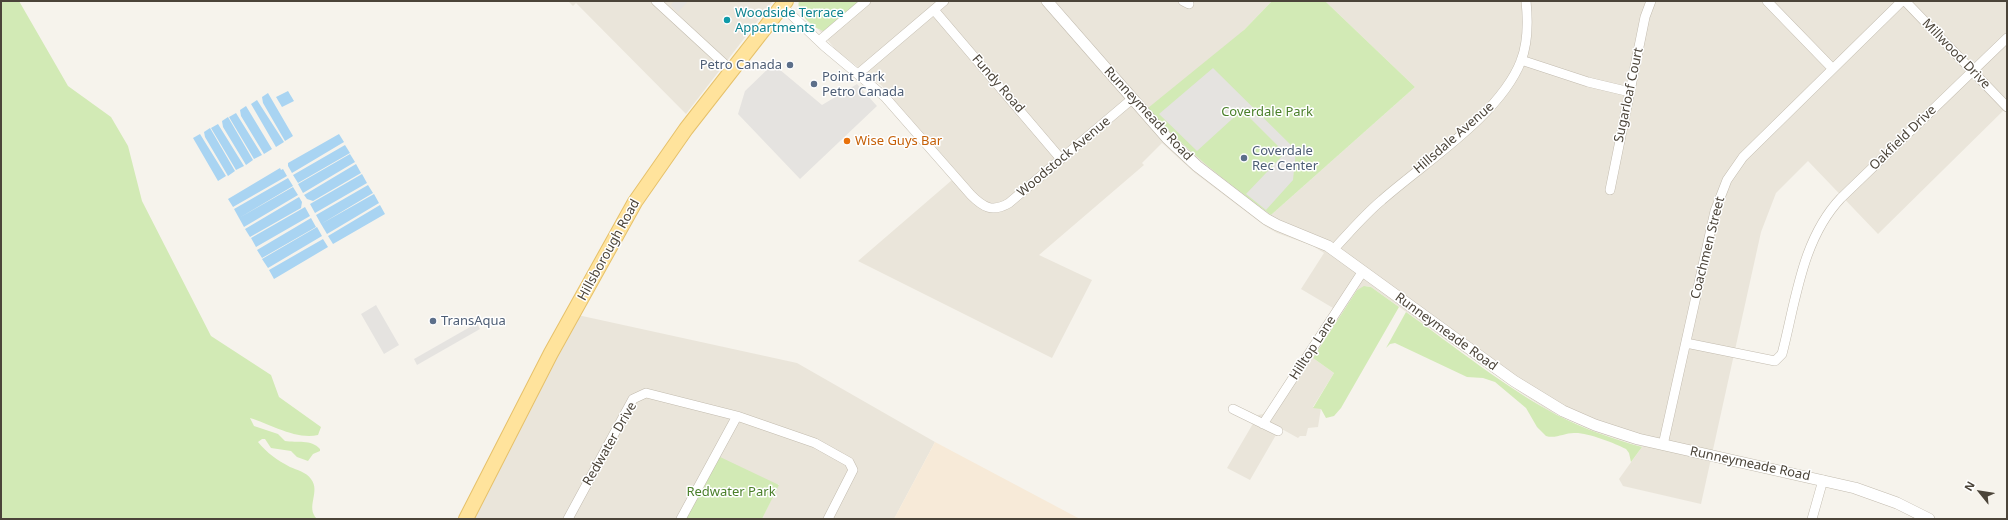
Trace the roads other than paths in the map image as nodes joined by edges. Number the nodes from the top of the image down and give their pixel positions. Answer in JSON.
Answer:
{"nodes":[{"id":1,"x":656,"y":1,"type":"edge"},
{"id":2,"x":866,"y":1,"type":"edge"},
{"id":3,"x":944,"y":1,"type":"edge"},
{"id":4,"x":1047,"y":1,"type":"edge"},
{"id":5,"x":1526,"y":1,"type":"edge"},
{"id":6,"x":1651,"y":1,"type":"edge"},
{"id":7,"x":1767,"y":1,"type":"edge"},
{"id":8,"x":1903,"y":1,"type":"edge"},
{"id":9,"x":784,"y":3,"type":"edge"},
{"id":10,"x":934,"y":10,"type":"junction"},
{"id":11,"x":2007,"y":38,"type":"edge"},
{"id":12,"x":819,"y":42,"type":"junction"},
{"id":13,"x":1521,"y":60,"type":"junction"},
{"id":14,"x":1832,"y":68,"type":"junction"},
{"id":15,"x":731,"y":70,"type":"junction"},
{"id":16,"x":1972,"y":71,"type":"junction"},
{"id":17,"x":858,"y":74,"type":"junction"},
{"id":18,"x":1630,"y":92,"type":"junction"},
{"id":19,"x":1132,"y":99,"type":"junction"},
{"id":20,"x":2007,"y":107,"type":"edge"},
{"id":21,"x":1061,"y":159,"type":"junction"},
{"id":22,"x":1610,"y":190,"type":"dead end"},
{"id":23,"x":1333,"y":250,"type":"junction"},
{"id":24,"x":1363,"y":272,"type":"junction"},
{"id":25,"x":1686,"y":342,"type":"junction"},
{"id":26,"x":1233,"y":409,"type":"dead end"},
{"id":27,"x":737,"y":416,"type":"junction"},
{"id":28,"x":1263,"y":424,"type":"junction"},
{"id":29,"x":1278,"y":431,"type":"dead end"},
{"id":30,"x":1663,"y":445,"type":"junction"},
{"id":31,"x":1823,"y":480,"type":"junction"},
{"id":32,"x":466,"y":519,"type":"edge"},
{"id":33,"x":568,"y":519,"type":"edge"},
{"id":34,"x":681,"y":519,"type":"edge"},
{"id":35,"x":828,"y":519,"type":"edge"},
{"id":36,"x":1812,"y":519,"type":"edge"},
{"id":37,"x":1929,"y":519,"type":"edge"}],
"edges":[{"from":1,"to":15,"type":"street"},
{"from":2,"to":12,"type":"street"},
{"from":3,"to":10,"type":"street"},
{"from":4,"to":19,"type":"street","name":"Runneymeade Road"},
{"from":5,"to":13,"type":"street","name":"Hillsdale Avenue"},
{"from":6,"to":18,"type":"street","name":"Sugarloaf Court"},
{"from":7,"to":14,"type":"street"},
{"from":8,"to":14,"type":"street","name":"Coachmen Street"},
{"from":8,"to":16,"type":"street","name":"Millwood Drive"},
{"from":9,"to":12,"type":"street"},
{"from":9,"to":15,"type":"main road","name":"Hillsborough Road"},
{"from":10,"to":17,"type":"street"},
{"from":10,"to":21,"type":"street","name":"Fundy Road"},
{"from":11,"to":16,"type":"street","name":"Oakfield Drive"},
{"from":12,"to":17,"type":"street"},
{"from":13,"to":18,"type":"street"},
{"from":13,"to":23,"type":"street","name":"Hillsdale Avenue"},
{"from":14,"to":25,"type":"street","name":"Coachmen Street"},
{"from":15,"to":32,"type":"main road","name":"Hillsborough Road"},
{"from":16,"to":20,"type":"street","name":"Millwood Drive"},
{"from":16,"to":25,"type":"street","name":"Oakfield Drive"},
{"from":17,"to":21,"type":"street","name":"Woodstock Avenue"},
{"from":18,"to":22,"type":"street","name":"Sugarloaf Court"},
{"from":19,"to":21,"type":"street","name":"Woodstock Avenue"},
{"from":19,"to":23,"type":"street","name":"Runneymeade Road"},
{"from":23,"to":24,"type":"street","name":"Runneymeade Road"},
{"from":24,"to":28,"type":"street","name":"Hilltop Lane"},
{"from":24,"to":30,"type":"street","name":"Runneymeade Road"},
{"from":25,"to":30,"type":"street","name":"Coachmen Street"},
{"from":26,"to":28,"type":"street"},
{"from":27,"to":33,"type":"street","name":"Redwater Drive"},
{"from":27,"to":34,"type":"street"},
{"from":27,"to":35,"type":"street","name":"Redwater Drive"},
{"from":28,"to":29,"type":"street"},
{"from":30,"to":31,"type":"street","name":"Runneymeade Road"},
{"from":31,"to":36,"type":"street"},
{"from":31,"to":37,"type":"street","name":"Runneymeade Road"}]}
